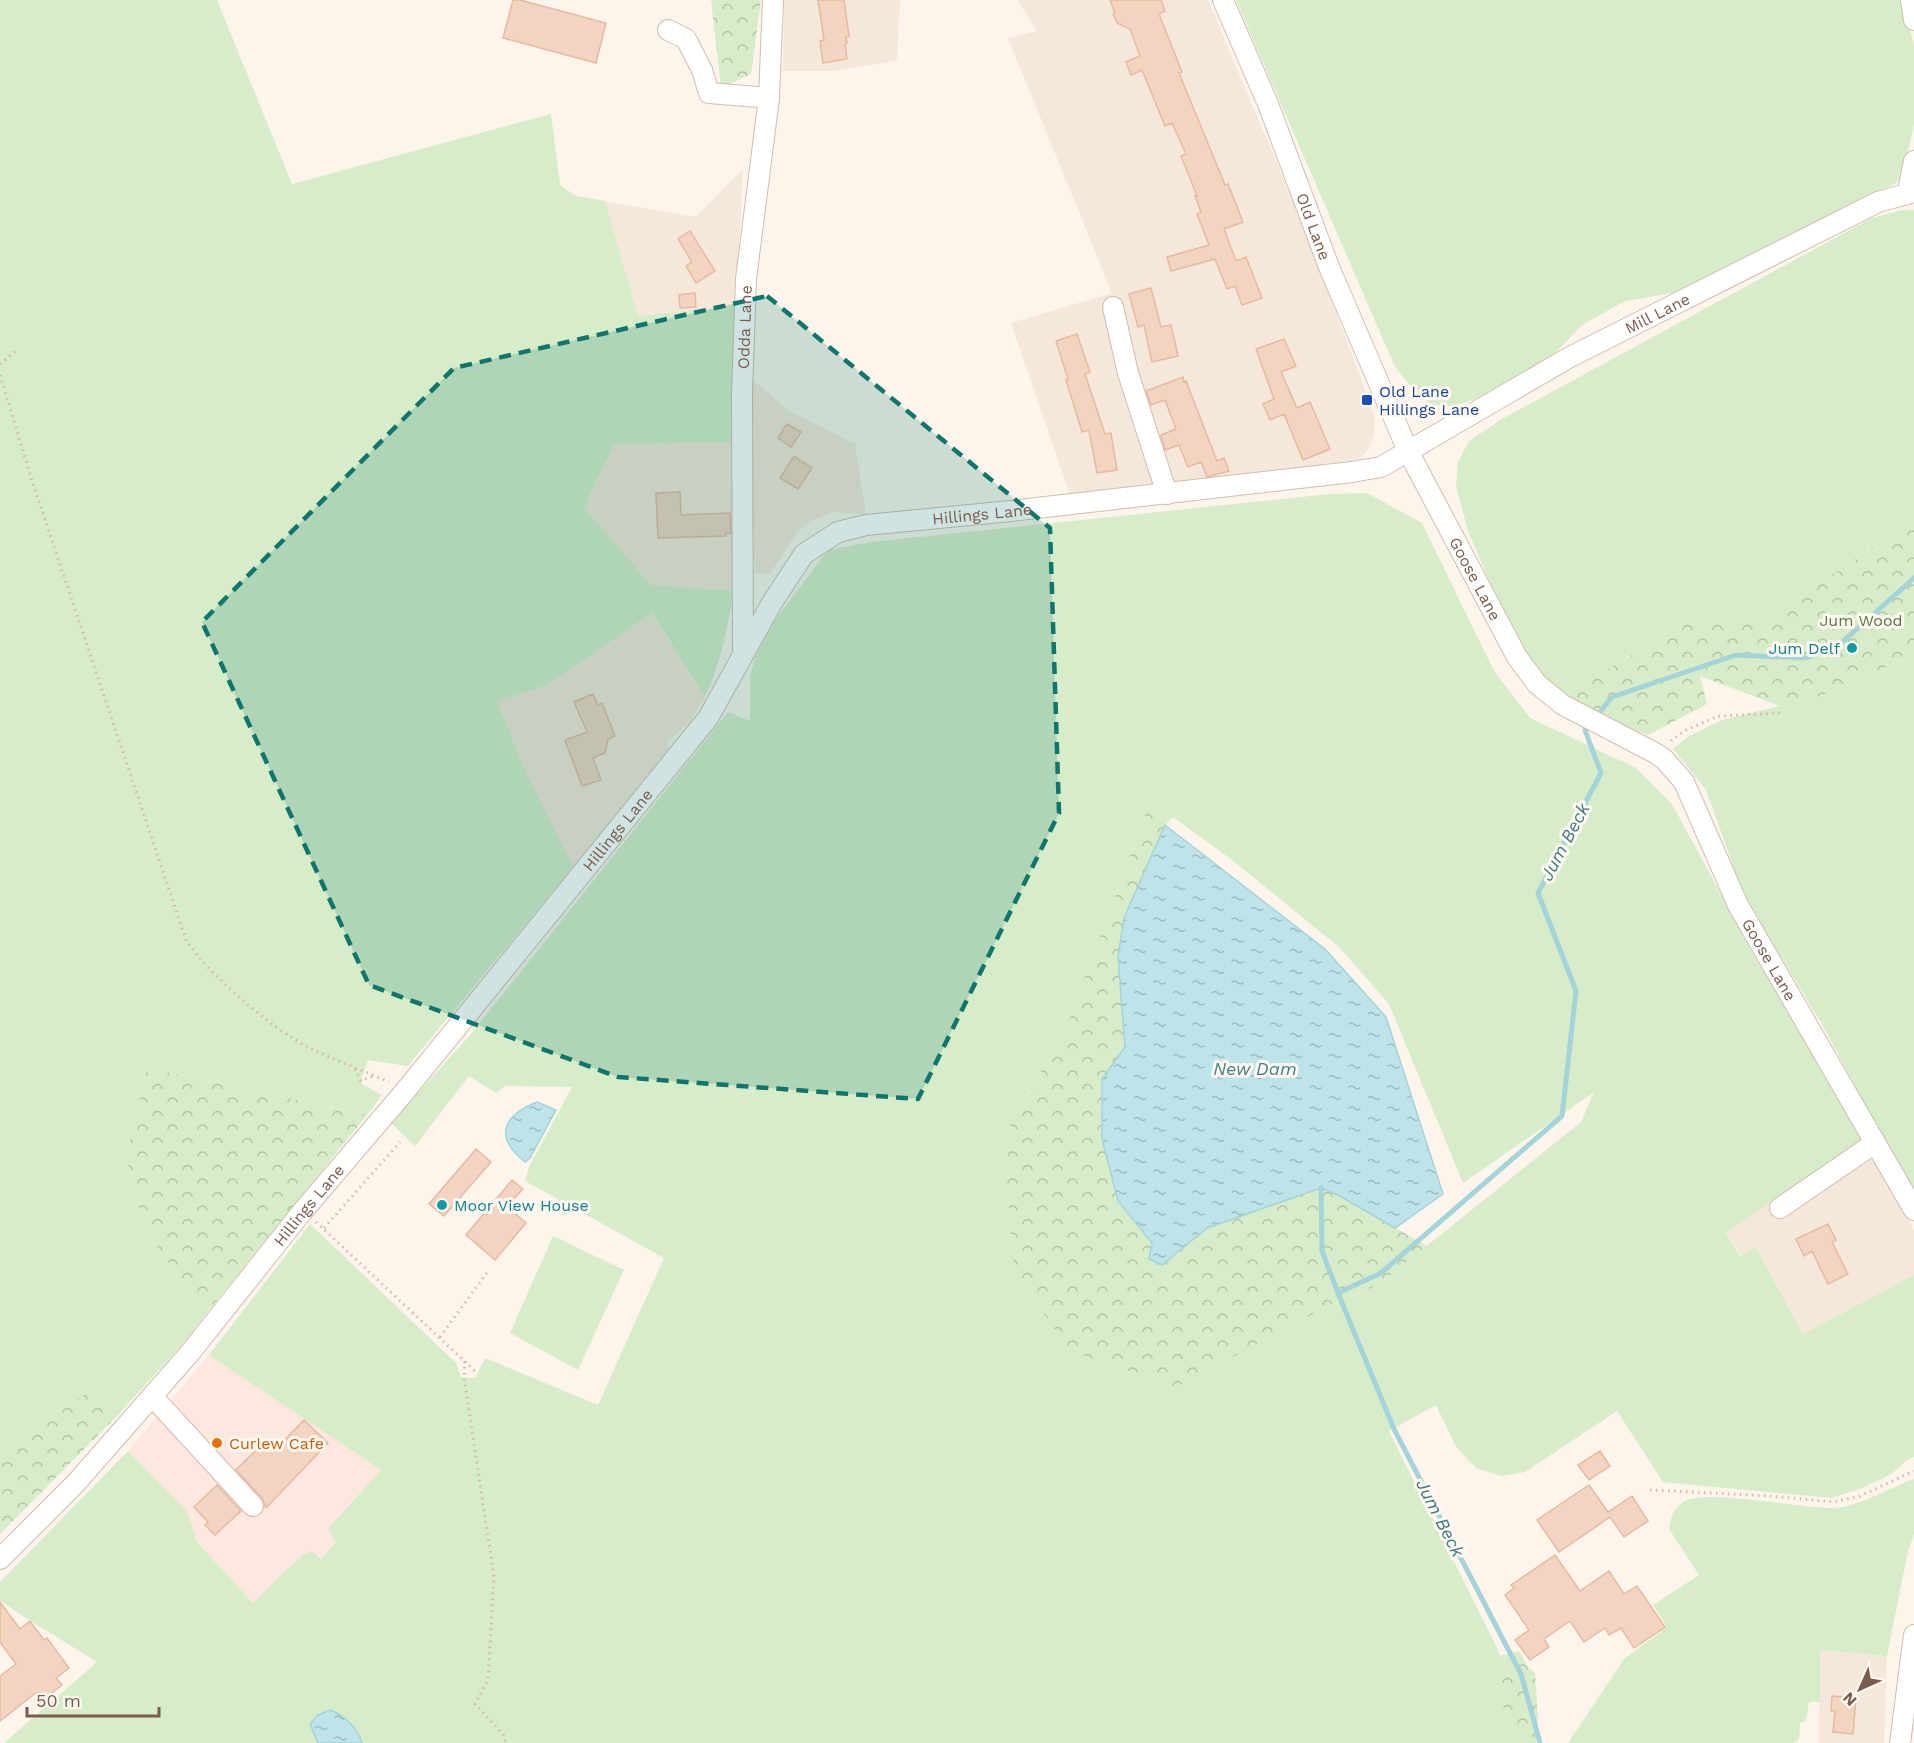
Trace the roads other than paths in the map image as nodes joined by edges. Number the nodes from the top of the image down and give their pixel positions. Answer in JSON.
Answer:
{"nodes":[{"id":1,"x":773,"y":0,"type":"edge"},
{"id":2,"x":1223,"y":0,"type":"edge"},
{"id":3,"x":1911,"y":0,"type":"edge"},
{"id":4,"x":1914,"y":20,"type":"edge"},
{"id":5,"x":668,"y":30,"type":"dead end"},
{"id":6,"x":769,"y":98,"type":"junction"},
{"id":7,"x":1914,"y":160,"type":"edge"},
{"id":8,"x":1911,"y":192,"type":"edge"},
{"id":9,"x":1113,"y":307,"type":"dead end"},
{"id":10,"x":1408,"y":451,"type":"junction"},
{"id":11,"x":1167,"y":494,"type":"junction"},
{"id":12,"x":743,"y":657,"type":"junction"},
{"id":13,"x":1875,"y":1143,"type":"junction"},
{"id":14,"x":1780,"y":1208,"type":"dead end"},
{"id":15,"x":1914,"y":1210,"type":"edge"},
{"id":16,"x":152,"y":1396,"type":"junction"},
{"id":17,"x":253,"y":1506,"type":"dead end"},
{"id":18,"x":0,"y":1559,"type":"edge"},
{"id":19,"x":1914,"y":1642,"type":"edge"},
{"id":20,"x":1900,"y":1743,"type":"edge"}],
"edges":[{"from":1,"to":6,"type":"street","name":"Odda Lane"},
{"from":2,"to":10,"type":"street","name":"Old Lane"},
{"from":3,"to":4,"type":"street"},
{"from":5,"to":6,"type":"street"},
{"from":6,"to":12,"type":"street","name":"Odda Lane"},
{"from":7,"to":8,"type":"street"},
{"from":8,"to":10,"type":"street","name":"Mill Lane"},
{"from":9,"to":11,"type":"street"},
{"from":10,"to":11,"type":"street","name":"Hillings Lane"},
{"from":10,"to":13,"type":"street","name":"Goose Lane"},
{"from":11,"to":12,"type":"street","name":"Hillings Lane"},
{"from":12,"to":16,"type":"street","name":"Hillings Lane"},
{"from":13,"to":14,"type":"street"},
{"from":13,"to":15,"type":"street","name":"Goose Lane"},
{"from":16,"to":17,"type":"street"},
{"from":16,"to":18,"type":"street","name":"Hillings Lane"},
{"from":19,"to":20,"type":"street"}]}
